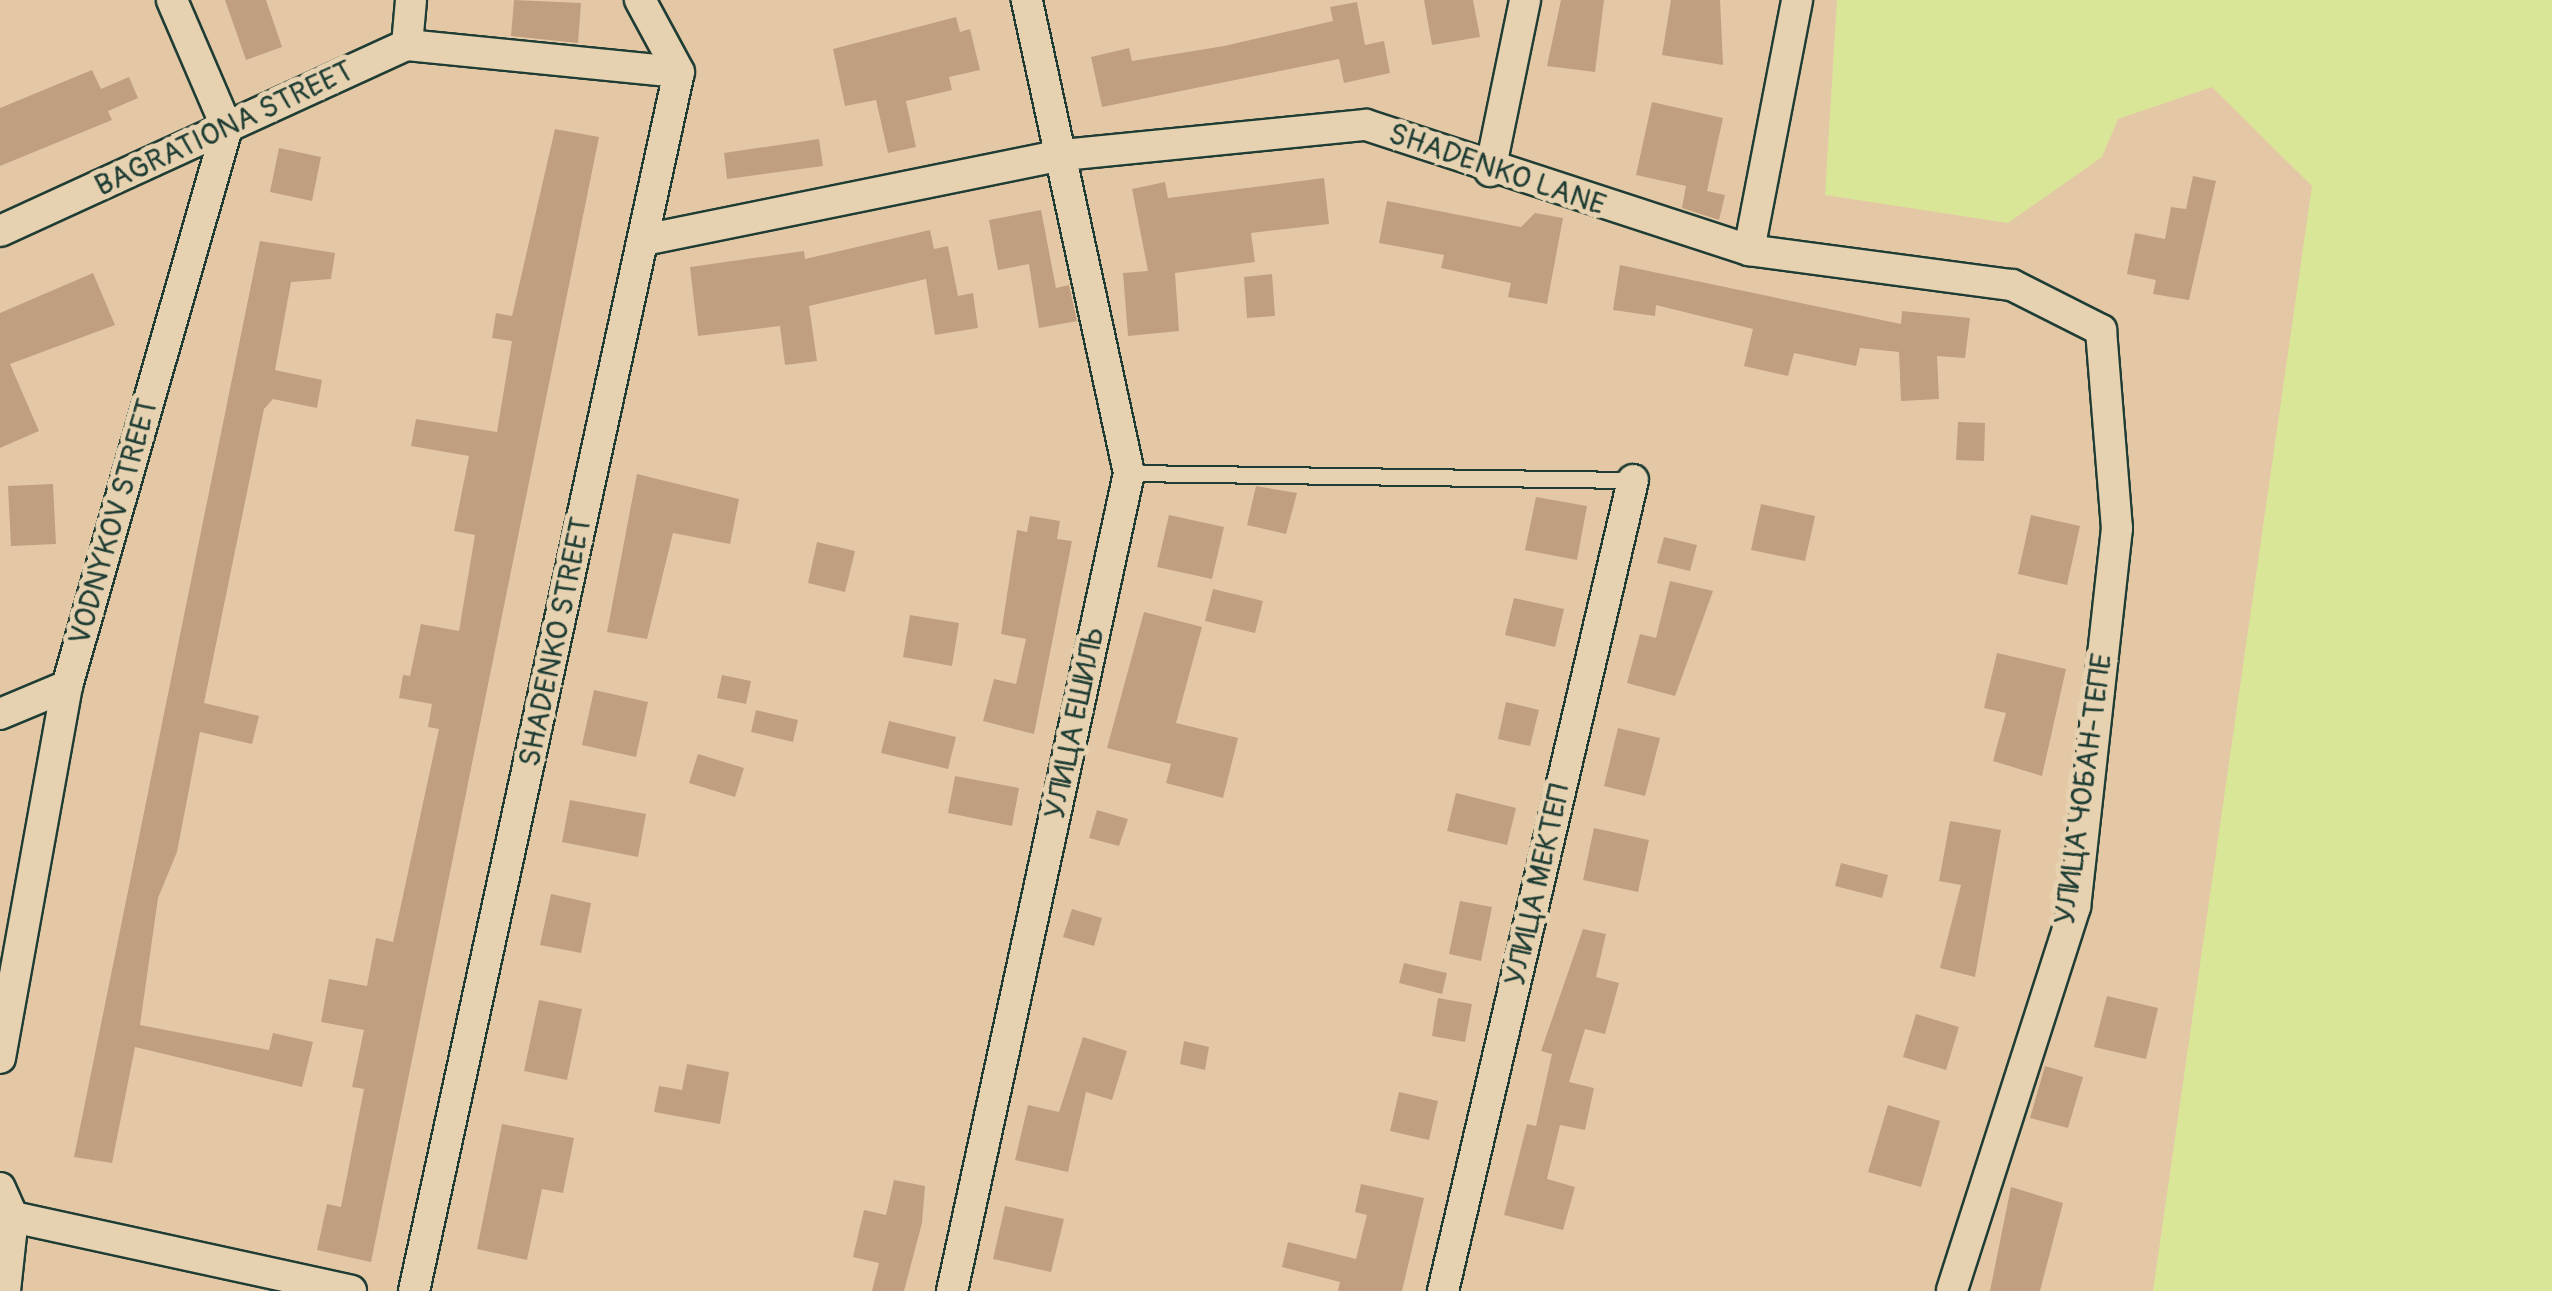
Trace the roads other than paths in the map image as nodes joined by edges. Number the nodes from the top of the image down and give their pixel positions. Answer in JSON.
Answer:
{"nodes":[{"id":1,"x":172,"y":0,"type":"edge"},
{"id":2,"x":410,"y":0,"type":"edge"},
{"id":3,"x":640,"y":0,"type":"edge"},
{"id":4,"x":1026,"y":0,"type":"edge"},
{"id":5,"x":1526,"y":0,"type":"edge"},
{"id":6,"x":1797,"y":0,"type":"edge"},
{"id":7,"x":408,"y":45,"type":"junction"},
{"id":8,"x":679,"y":72,"type":"junction"},
{"id":9,"x":227,"y":128,"type":"junction"},
{"id":10,"x":1062,"y":155,"type":"junction"},
{"id":11,"x":1490,"y":170,"type":"junction"},
{"id":12,"x":0,"y":232,"type":"edge"},
{"id":13,"x":644,"y":240,"type":"junction"},
{"id":14,"x":1749,"y":250,"type":"junction"},
{"id":15,"x":2101,"y":330,"type":"joint"},
{"id":16,"x":1129,"y":472,"type":"junction"},
{"id":17,"x":1633,"y":480,"type":"joint"},
{"id":18,"x":67,"y":686,"type":"junction"},
{"id":19,"x":0,"y":714,"type":"edge"},
{"id":20,"x":0,"y":1058,"type":"edge"},
{"id":21,"x":0,"y":1188,"type":"edge"},
{"id":22,"x":13,"y":1217,"type":"junction"},
{"id":23,"x":5,"y":1291,"type":"edge"},
{"id":24,"x":351,"y":1291,"type":"edge"},
{"id":25,"x":414,"y":1291,"type":"edge"},
{"id":26,"x":952,"y":1291,"type":"edge"},
{"id":27,"x":1442,"y":1291,"type":"edge"},
{"id":28,"x":1952,"y":1291,"type":"edge"}],
"edges":[{"from":1,"to":9,"type":"street"},
{"from":2,"to":7,"type":"street"},
{"from":3,"to":8,"type":"street"},
{"from":4,"to":10,"type":"street","name":"УЛИЦА ЕШИЛЬ"},
{"from":5,"to":11,"type":"street"},
{"from":6,"to":14,"type":"street"},
{"from":7,"to":8,"type":"street"},
{"from":7,"to":9,"type":"street","name":"BAGRATIONA STREET"},
{"from":8,"to":13,"type":"street","name":"SHADENKO STREET"},
{"from":9,"to":12,"type":"street","name":"BAGRATIONA STREET"},
{"from":9,"to":18,"type":"street","name":"VODNYKOV STREET"},
{"from":10,"to":11,"type":"street","name":"SHADENKO LANE"},
{"from":10,"to":13,"type":"street","name":"SHADENKO LANE"},
{"from":10,"to":16,"type":"street","name":"УЛИЦА ЕШИЛЬ"},
{"from":11,"to":14,"type":"street","name":"SHADENKO LANE"},
{"from":13,"to":25,"type":"street","name":"SHADENKO STREET"},
{"from":14,"to":15,"type":"street","name":"SHADENKO LANE"},
{"from":15,"to":28,"type":"street","name":"УЛИЦА ЧОБАН-ТЕПЕ"},
{"from":16,"to":17,"type":"lane"},
{"from":16,"to":26,"type":"street","name":"УЛИЦА ЕШИЛЬ"},
{"from":17,"to":27,"type":"street","name":"УЛИЦА МЕКТЕП"},
{"from":18,"to":19,"type":"street"},
{"from":18,"to":20,"type":"street","name":"VODNYKOV STREET"},
{"from":21,"to":22,"type":"street"},
{"from":22,"to":23,"type":"street"},
{"from":22,"to":24,"type":"street"}]}
